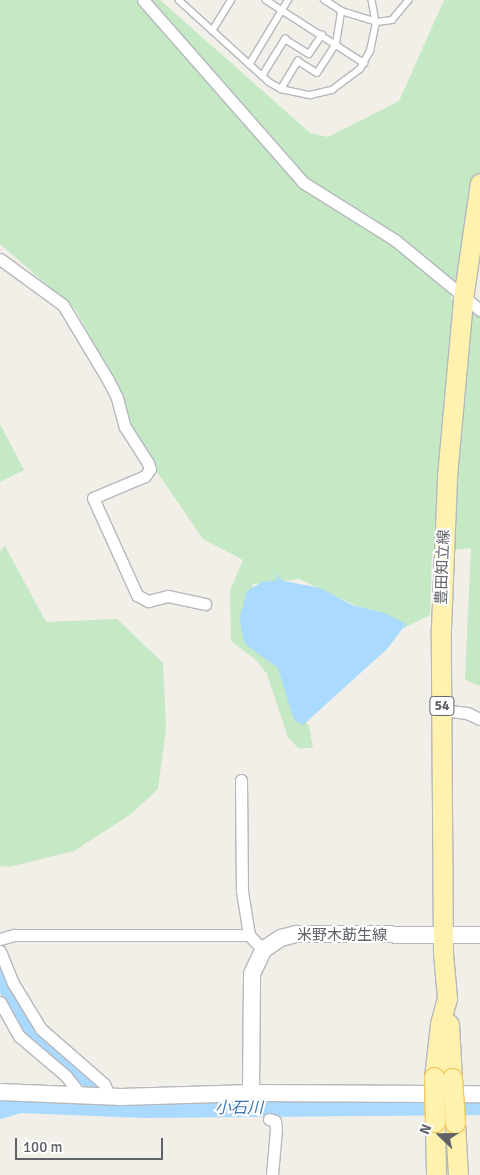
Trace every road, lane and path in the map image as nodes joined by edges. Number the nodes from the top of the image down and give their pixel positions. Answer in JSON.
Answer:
{"nodes":[{"id":1,"x":143,"y":0,"type":"edge"},
{"id":2,"x":180,"y":0,"type":"edge"},
{"id":3,"x":231,"y":0,"type":"edge"},
{"id":4,"x":266,"y":0,"type":"edge"},
{"id":5,"x":288,"y":0,"type":"edge"},
{"id":6,"x":324,"y":0,"type":"edge"},
{"id":7,"x":372,"y":0,"type":"edge"},
{"id":8,"x":409,"y":0,"type":"edge"},
{"id":9,"x":281,"y":10,"type":"junction"},
{"id":10,"x":341,"y":11,"type":"junction"},
{"id":11,"x":376,"y":22,"type":"junction"},
{"id":12,"x":212,"y":32,"type":"junction"},
{"id":13,"x":322,"y":35,"type":"junction"},
{"id":14,"x":336,"y":44,"type":"junction"},
{"id":15,"x":364,"y":63,"type":"junction"},
{"id":16,"x":249,"y":65,"type":"junction"},
{"id":17,"x":262,"y":76,"type":"junction"},
{"id":18,"x":281,"y":89,"type":"junction"},
{"id":19,"x":480,"y":183,"type":"edge"},
{"id":20,"x":0,"y":260,"type":"edge"},
{"id":21,"x":463,"y":299,"type":"junction"},
{"id":22,"x":480,"y":310,"type":"edge"},
{"id":23,"x":205,"y":604,"type":"dead end"},
{"id":24,"x":442,"y":710,"type":"junction"},
{"id":25,"x":480,"y":719,"type":"edge"},
{"id":26,"x":241,"y":780,"type":"dead end"},
{"id":27,"x":480,"y":934,"type":"edge"},
{"id":28,"x":249,"y":935,"type":"junction"},
{"id":29,"x":0,"y":939,"type":"edge"},
{"id":30,"x":443,"y":944,"type":"junction"},
{"id":31,"x":263,"y":950,"type":"junction"},
{"id":32,"x":0,"y":951,"type":"edge"},
{"id":33,"x":0,"y":1002,"type":"edge"},
{"id":34,"x":443,"y":1077,"type":"junction"},
{"id":35,"x":0,"y":1092,"type":"edge"},
{"id":36,"x":251,"y":1093,"type":"junction"},
{"id":37,"x":480,"y":1094,"type":"edge"},
{"id":38,"x":81,"y":1095,"type":"junction"},
{"id":39,"x":110,"y":1096,"type":"junction"},
{"id":40,"x":269,"y":1119,"type":"dead end"},
{"id":41,"x":272,"y":1175,"type":"edge"},
{"id":42,"x":436,"y":1175,"type":"edge"},
{"id":43,"x":458,"y":1175,"type":"edge"}],
"edges":[{"from":1,"to":21,"type":"street"},
{"from":2,"to":12,"type":"lane"},
{"from":3,"to":12,"type":"lane"},
{"from":4,"to":9,"type":"lane"},
{"from":5,"to":9,"type":"lane"},
{"from":6,"to":10,"type":"lane"},
{"from":7,"to":11,"type":"lane"},
{"from":8,"to":11,"type":"lane"},
{"from":9,"to":13,"type":"lane"},
{"from":9,"to":16,"type":"lane"},
{"from":10,"to":11,"type":"lane"},
{"from":10,"to":14,"type":"lane"},
{"from":11,"to":15,"type":"lane"},
{"from":12,"to":16,"type":"lane"},
{"from":13,"to":14,"type":"lane"},
{"from":13,"to":17,"type":"lane"},
{"from":14,"to":15,"type":"lane"},
{"from":14,"to":18,"type":"lane"},
{"from":15,"to":18,"type":"lane"},
{"from":16,"to":17,"type":"lane"},
{"from":17,"to":18,"type":"lane"},
{"from":19,"to":21,"type":"main road","name":"豊田知立線","number":"54"},
{"from":20,"to":23,"type":"street"},
{"from":21,"to":22,"type":"street"},
{"from":21,"to":24,"type":"main road","name":"豊田知立線","number":"54"},
{"from":24,"to":25,"type":"street"},
{"from":24,"to":30,"type":"main road","name":"豊田知立線","number":"54"},
{"from":26,"to":28,"type":"street"},
{"from":27,"to":30,"type":"main road","name":"米野木莇生線"},
{"from":28,"to":29,"type":"street"},
{"from":28,"to":31,"type":"street"},
{"from":30,"to":31,"type":"main road","name":"米野木莇生線"},
{"from":30,"to":34,"type":"main road","name":"豊田知立線","number":"54"},
{"from":31,"to":36,"type":"main road"},
{"from":32,"to":39,"type":"street"},
{"from":33,"to":38,"type":"street"},
{"from":34,"to":42,"type":"main road","number":"54","bridge":true},
{"from":34,"to":43,"type":"main road","number":"54","bridge":true},
{"from":35,"to":38,"type":"main road"},
{"from":36,"to":37,"type":"main road"},
{"from":36,"to":39,"type":"main road"},
{"from":38,"to":39,"type":"main road"},
{"from":40,"to":41,"type":"street"}]}
